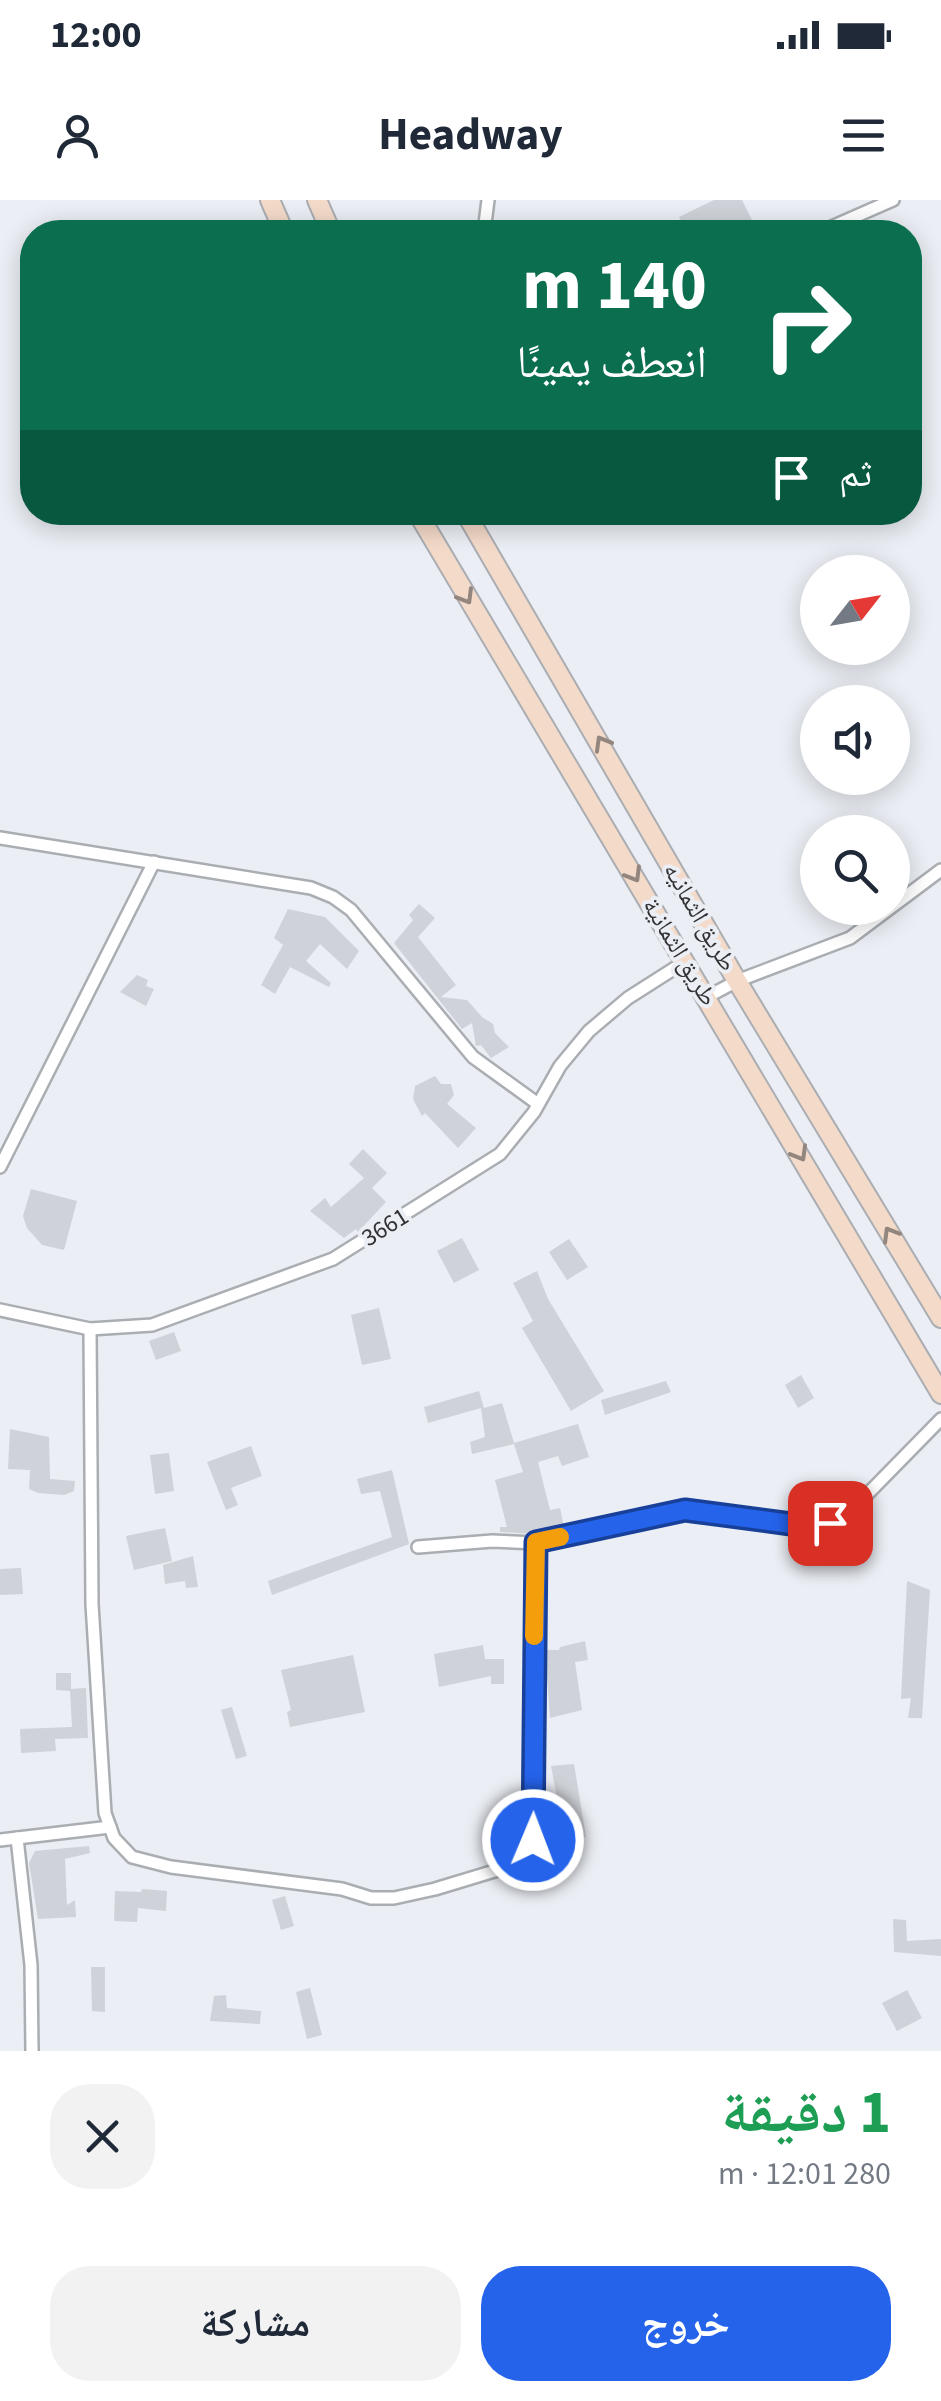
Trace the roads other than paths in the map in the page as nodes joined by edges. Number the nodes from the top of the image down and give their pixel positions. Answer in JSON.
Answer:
{"nodes":[{"id":1,"x":893,"y":200,"type":"edge"},
{"id":2,"x":847,"y":220,"type":"edge"},
{"id":3,"x":424,"y":525,"type":"edge"},
{"id":4,"x":475,"y":525,"type":"edge"},
{"id":5,"x":0,"y":838,"type":"edge"},
{"id":6,"x":154,"y":862,"type":"junction"},
{"id":7,"x":941,"y":870,"type":"edge"},
{"id":8,"x":686,"y":961,"type":"junction"},
{"id":9,"x":737,"y":981,"type":"junction"},
{"id":10,"x":707,"y":997,"type":"junction"},
{"id":11,"x":538,"y":1104,"type":"junction"},
{"id":12,"x":0,"y":1168,"type":"edge"},
{"id":13,"x":0,"y":1310,"type":"edge"},
{"id":14,"x":941,"y":1318,"type":"edge"},
{"id":15,"x":90,"y":1328,"type":"junction"},
{"id":16,"x":941,"y":1394,"type":"edge"},
{"id":17,"x":941,"y":1419,"type":"edge"},
{"id":18,"x":536,"y":1542,"type":"junction"},
{"id":19,"x":418,"y":1547,"type":"dead end"},
{"id":20,"x":110,"y":1826,"type":"junction"},
{"id":21,"x":17,"y":1838,"type":"junction"},
{"id":22,"x":0,"y":1840,"type":"edge"},
{"id":23,"x":32,"y":2051,"type":"edge"}],
"edges":[{"from":1,"to":2,"type":"street"},
{"from":3,"to":8,"type":"street","name":"طريق الثمانية","one_way":true},
{"from":9,"to":4,"type":"street","name":"طريق الثمانيه","one_way":true},
{"from":5,"to":6,"type":"street"},
{"from":6,"to":11,"type":"street"},
{"from":6,"to":12,"type":"street"},
{"from":7,"to":9,"type":"street"},
{"from":8,"to":10,"type":"street","name":"طريق الثمانية"},
{"from":8,"to":11,"type":"street","name":"3661"},
{"from":9,"to":10,"type":"street"},
{"from":14,"to":9,"type":"street","name":"طريق الثمانيه","one_way":true},
{"from":10,"to":16,"type":"street","name":"طريق الثمانية","one_way":true},
{"from":11,"to":15,"type":"street","name":"3661"},
{"from":13,"to":15,"type":"street","name":"3661"},
{"from":15,"to":20,"type":"street"},
{"from":17,"to":18,"type":"street"},
{"from":18,"to":19,"type":"street"},
{"from":18,"to":20,"type":"street"},
{"from":20,"to":21,"type":"street"},
{"from":21,"to":22,"type":"street"},
{"from":21,"to":23,"type":"street"}]}
